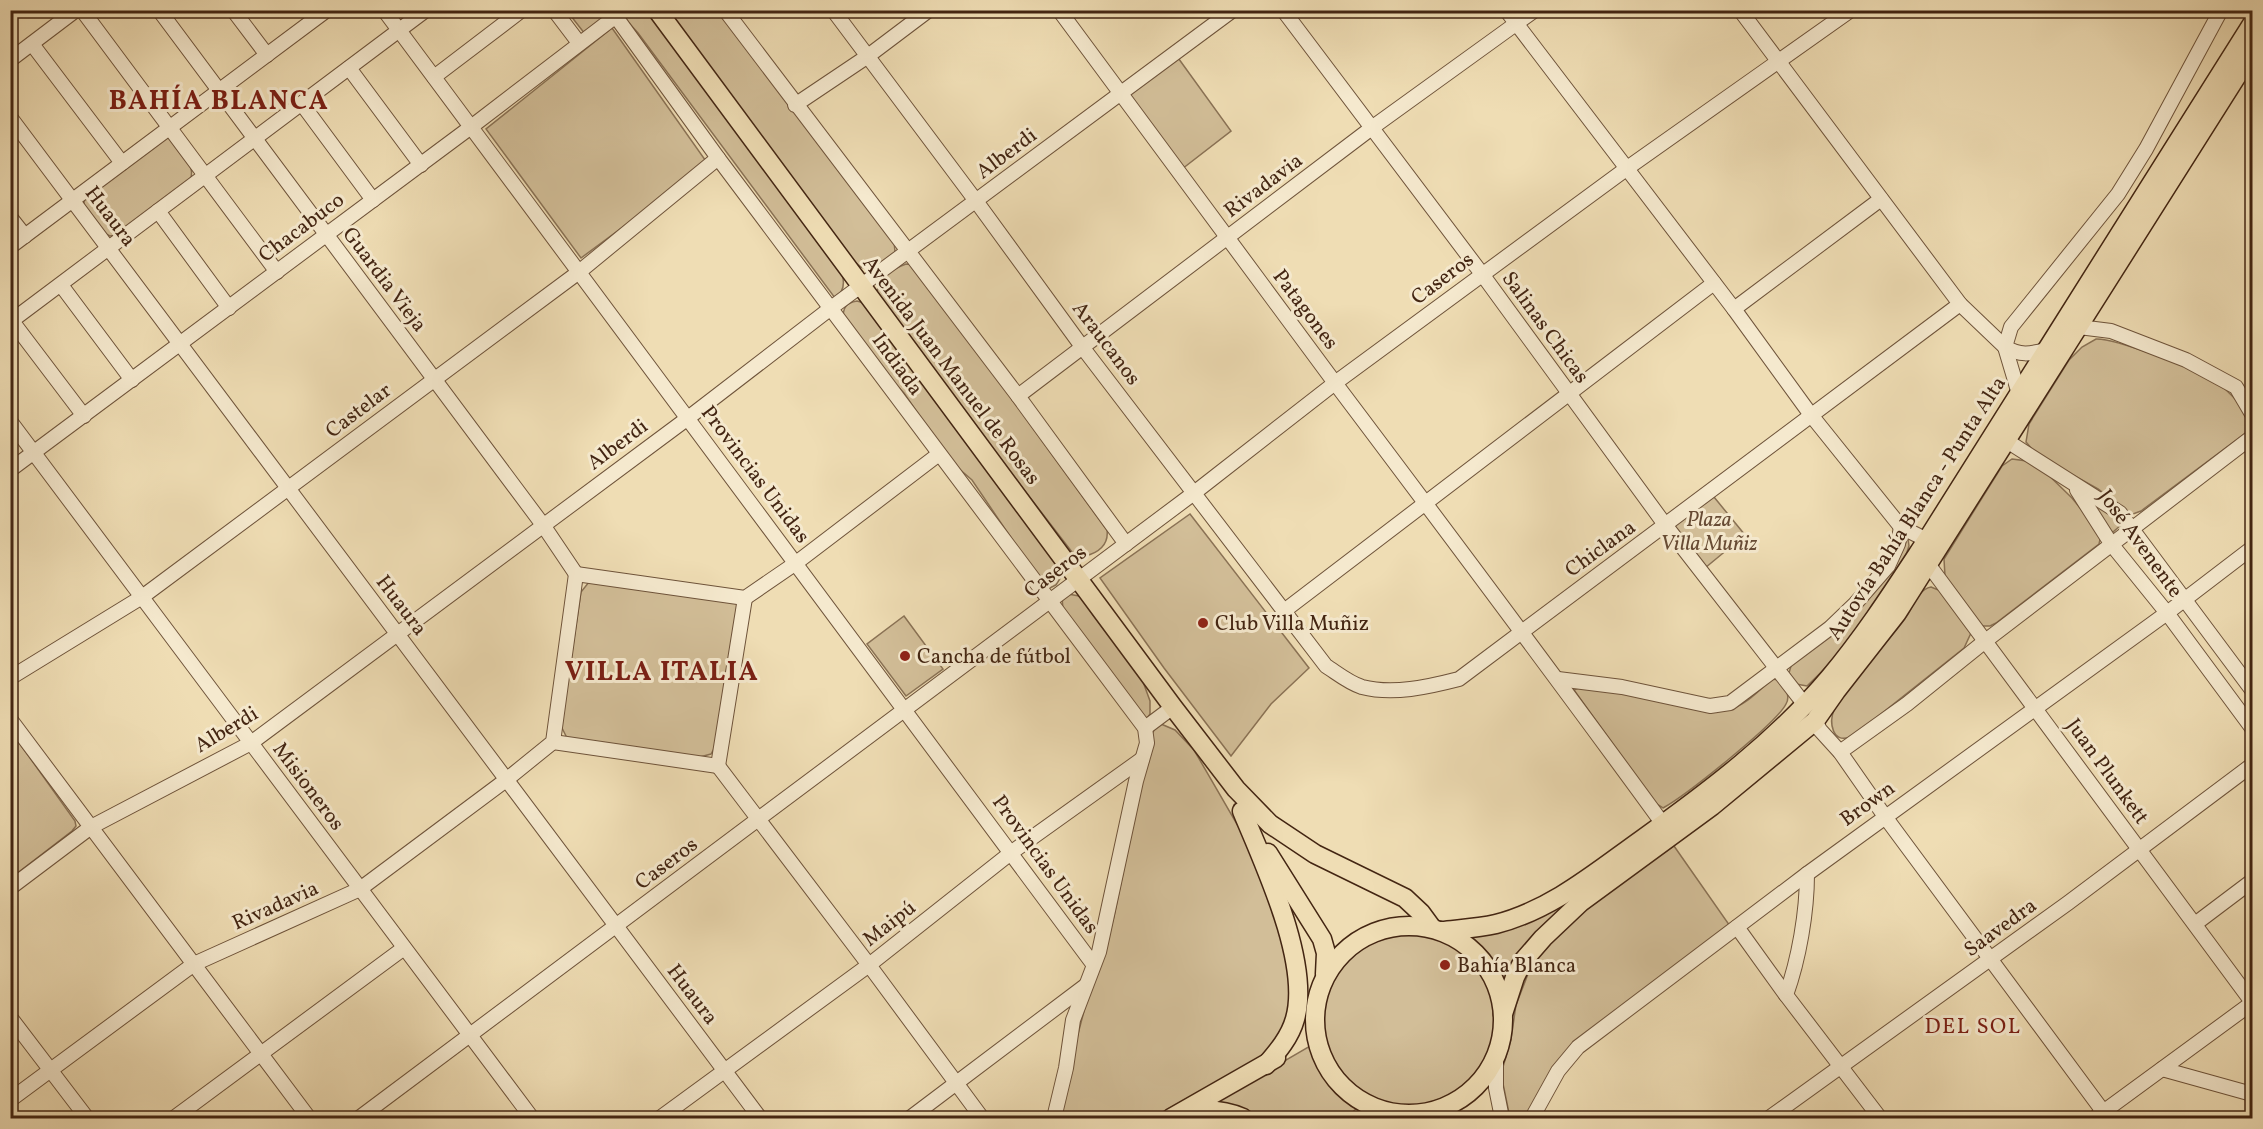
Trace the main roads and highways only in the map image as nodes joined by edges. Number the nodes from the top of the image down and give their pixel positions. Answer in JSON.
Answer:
{"nodes":[{"id":1,"x":657,"y":10,"type":"edge"},
{"id":2,"x":2253,"y":24,"type":"edge"},
{"id":3,"x":2253,"y":52,"type":"edge"},
{"id":4,"x":1210,"y":756,"type":"junction"},
{"id":5,"x":1242,"y":811,"type":"junction"},
{"id":6,"x":1437,"y":929,"type":"junction"},
{"id":7,"x":1323,"y":979,"type":"junction"},
{"id":8,"x":1316,"y":999,"type":"junction"},
{"id":9,"x":1503,"y":1014,"type":"junction"},
{"id":10,"x":1266,"y":1065,"type":"junction"},
{"id":11,"x":1390,"y":1113,"type":"junction"},
{"id":12,"x":1439,"y":1115,"type":"edge"},
{"id":13,"x":1176,"y":1116,"type":"edge"},
{"id":14,"x":1243,"y":1119,"type":"edge"},
{"id":15,"x":1371,"y":1119,"type":"edge"}],
"edges":[{"from":1,"to":4,"type":"main road","name":"Avenida Juan Manuel de Rosas"},
{"from":2,"to":6,"type":"main road","name":"Autovía Bahía Blanca - Punta Alta"},
{"from":3,"to":9,"type":"main road","name":"Autovía Bahía Blanca - Punta Alta"},
{"from":4,"to":5,"type":"main road","name":"Avenida Juan Manuel de Rosas"},
{"from":4,"to":6,"type":"main road","name":"Avenida Juan Manuel de Rosas"},
{"from":5,"to":7,"type":"main road","name":"Avenida Juan Manuel de Rosas"},
{"from":5,"to":10,"type":"main road"},
{"from":6,"to":7,"type":"main road"},
{"from":6,"to":9,"type":"main road"},
{"from":7,"to":8,"type":"main road"},
{"from":8,"to":10,"type":"main road"},
{"from":8,"to":11,"type":"main road"},
{"from":9,"to":12,"type":"main road"},
{"from":10,"to":13,"type":"main road"},
{"from":11,"to":12,"type":"main road"},
{"from":11,"to":15,"type":"main road"},
{"from":13,"to":14,"type":"main road"}]}
